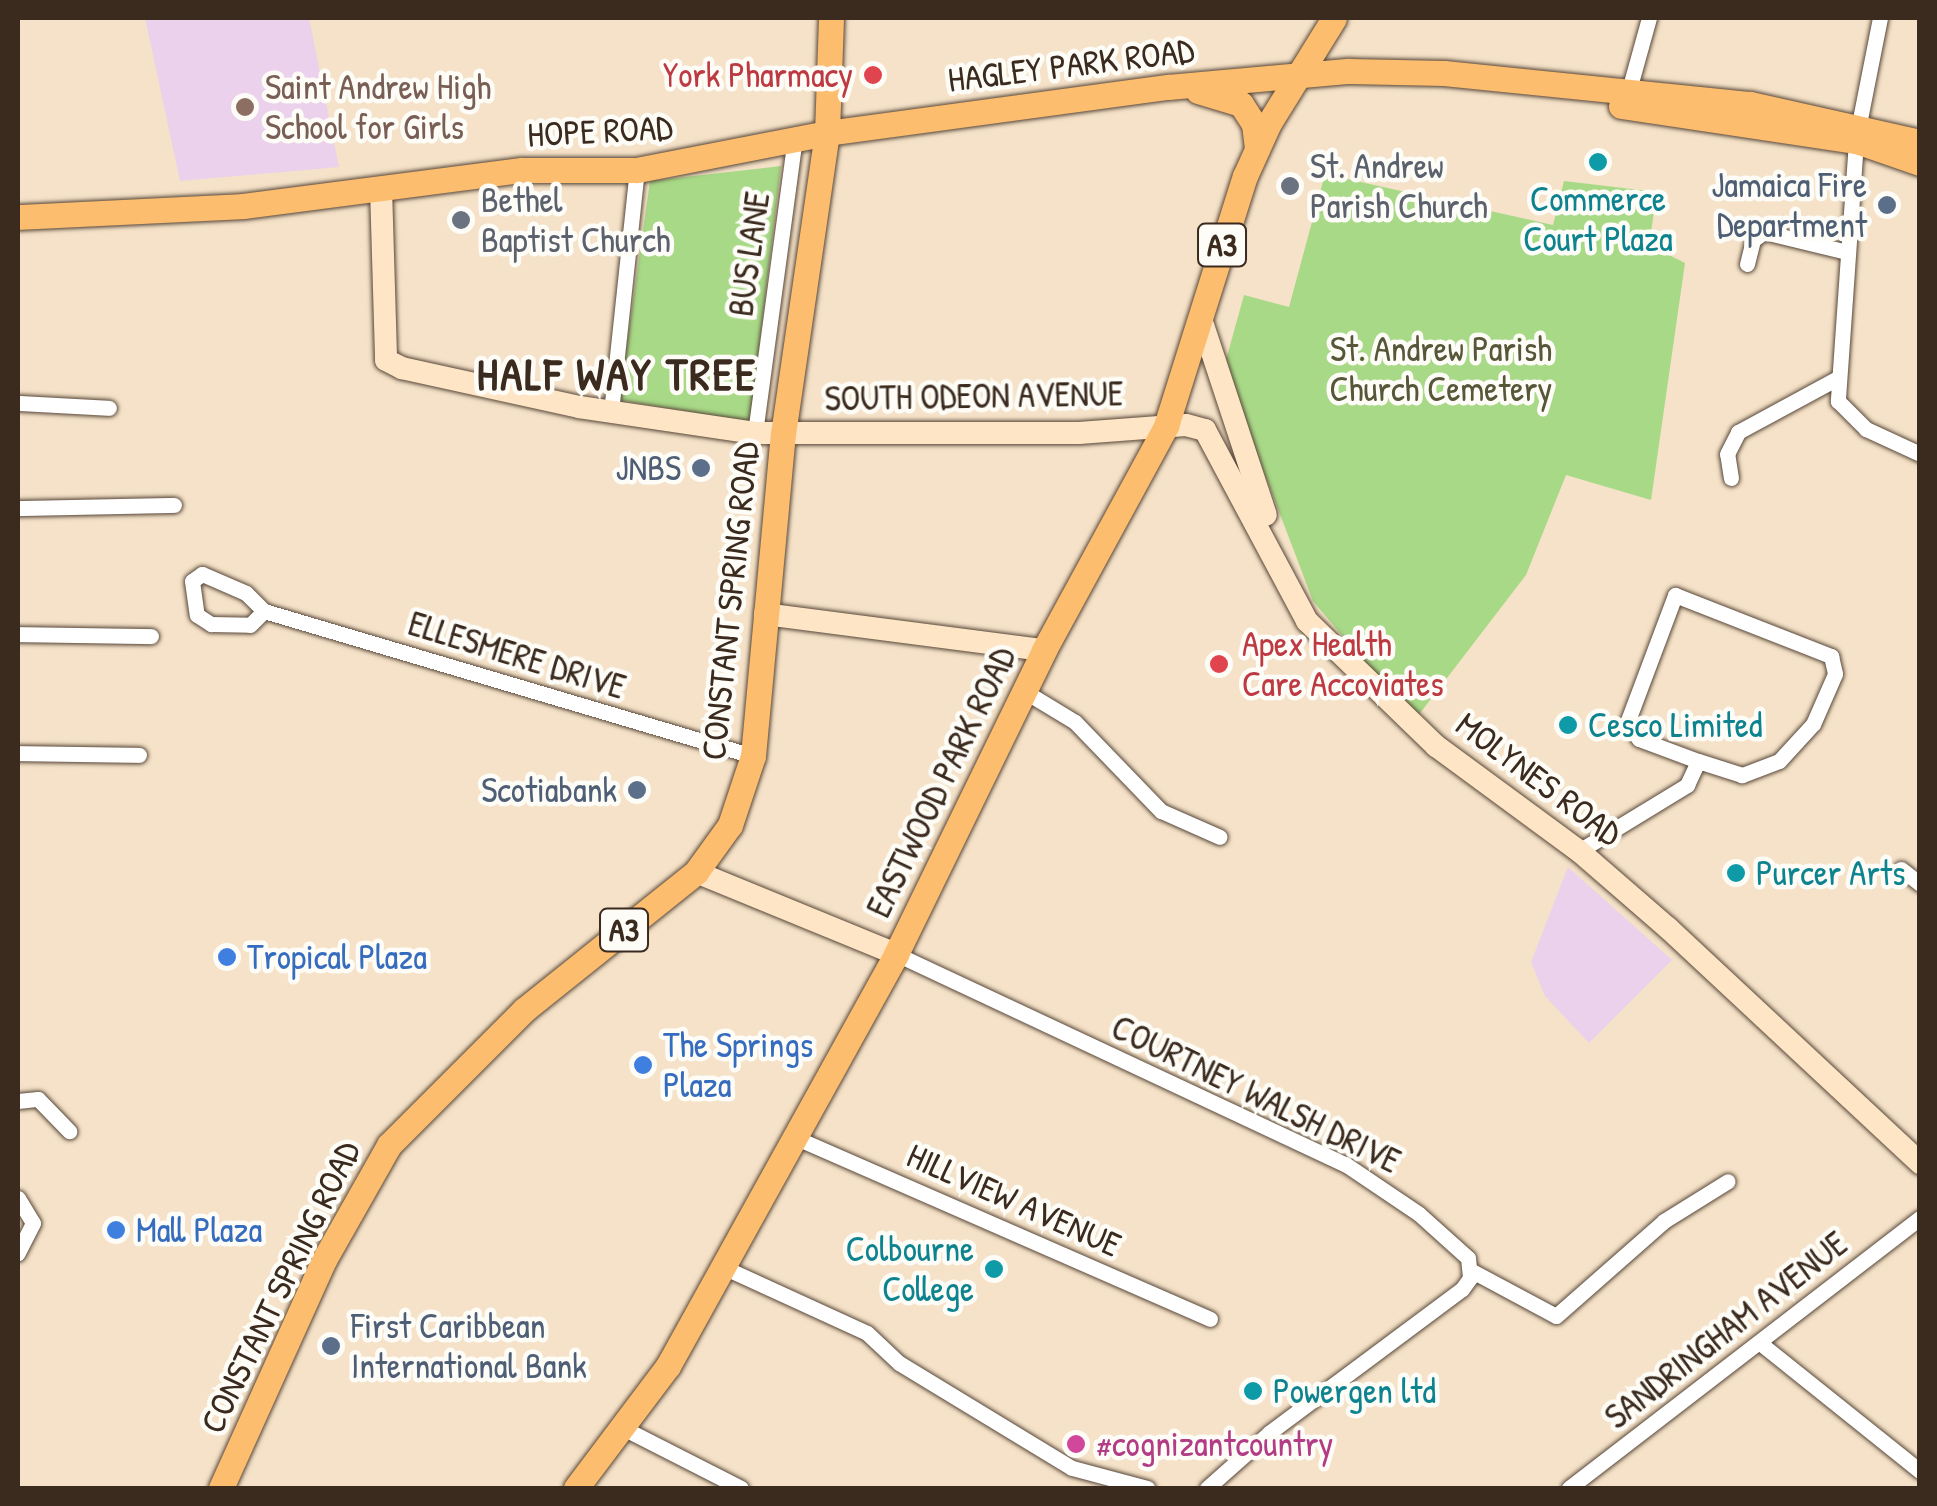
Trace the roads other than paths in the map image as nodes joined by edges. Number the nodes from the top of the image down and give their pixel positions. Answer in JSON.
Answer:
{"nodes":[{"id":1,"x":831,"y":18,"type":"edge"},
{"id":2,"x":1334,"y":18,"type":"edge"},
{"id":3,"x":1650,"y":18,"type":"edge"},
{"id":4,"x":1880,"y":18,"type":"edge"},
{"id":5,"x":1294,"y":81,"type":"junction"},
{"id":6,"x":1168,"y":87,"type":"junction"},
{"id":7,"x":1628,"y":90,"type":"junction"},
{"id":8,"x":827,"y":132,"type":"junction"},
{"id":9,"x":1858,"y":133,"type":"junction"},
{"id":10,"x":794,"y":142,"type":"junction"},
{"id":11,"x":1920,"y":142,"type":"edge"},
{"id":12,"x":1257,"y":149,"type":"junction"},
{"id":13,"x":1920,"y":163,"type":"edge"},
{"id":14,"x":637,"y":170,"type":"junction"},
{"id":15,"x":381,"y":188,"type":"junction"},
{"id":16,"x":18,"y":218,"type":"edge"},
{"id":17,"x":1847,"y":252,"type":"junction"},
{"id":18,"x":1746,"y":264,"type":"dead end"},
{"id":19,"x":1202,"y":322,"type":"junction"},
{"id":20,"x":1836,"y":379,"type":"junction"},
{"id":21,"x":18,"y":403,"type":"edge"},
{"id":22,"x":109,"y":408,"type":"dead end"},
{"id":23,"x":611,"y":412,"type":"junction"},
{"id":24,"x":1166,"y":426,"type":"junction"},
{"id":25,"x":755,"y":433,"type":"junction"},
{"id":26,"x":784,"y":434,"type":"junction"},
{"id":27,"x":1920,"y":454,"type":"edge"},
{"id":28,"x":1731,"y":478,"type":"dead end"},
{"id":29,"x":174,"y":504,"type":"dead end"},
{"id":30,"x":18,"y":508,"type":"edge"},
{"id":31,"x":264,"y":611,"type":"junction"},
{"id":32,"x":766,"y":614,"type":"junction"},
{"id":33,"x":18,"y":634,"type":"edge"},
{"id":34,"x":150,"y":636,"type":"dead end"},
{"id":35,"x":1323,"y":636,"type":"junction"},
{"id":36,"x":1044,"y":650,"type":"junction"},
{"id":37,"x":1024,"y":691,"type":"junction"},
{"id":38,"x":18,"y":753,"type":"edge"},
{"id":39,"x":139,"y":755,"type":"dead end"},
{"id":40,"x":752,"y":756,"type":"junction"},
{"id":41,"x":1698,"y":762,"type":"junction"},
{"id":42,"x":1220,"y":837,"type":"dead end"},
{"id":43,"x":1579,"y":851,"type":"junction"},
{"id":44,"x":1901,"y":869,"type":"dead end"},
{"id":45,"x":696,"y":872,"type":"junction"},
{"id":46,"x":1920,"y":884,"type":"edge"},
{"id":47,"x":896,"y":954,"type":"junction"},
{"id":48,"x":18,"y":1102,"type":"edge"},
{"id":49,"x":70,"y":1131,"type":"dead end"},
{"id":50,"x":794,"y":1137,"type":"junction"},
{"id":51,"x":1920,"y":1163,"type":"edge"},
{"id":52,"x":1728,"y":1181,"type":"dead end"},
{"id":53,"x":18,"y":1198,"type":"edge"},
{"id":54,"x":1920,"y":1218,"type":"edge"},
{"id":55,"x":18,"y":1253,"type":"edge"},
{"id":56,"x":723,"y":1267,"type":"junction"},
{"id":57,"x":1472,"y":1271,"type":"junction"},
{"id":58,"x":1210,"y":1319,"type":"dead end"},
{"id":59,"x":1760,"y":1343,"type":"junction"},
{"id":60,"x":625,"y":1429,"type":"junction"},
{"id":61,"x":1920,"y":1472,"type":"edge"},
{"id":62,"x":221,"y":1488,"type":"edge"},
{"id":63,"x":576,"y":1488,"type":"edge"},
{"id":64,"x":741,"y":1488,"type":"edge"},
{"id":65,"x":1147,"y":1488,"type":"edge"},
{"id":66,"x":1208,"y":1488,"type":"edge"},
{"id":67,"x":1569,"y":1488,"type":"edge"}],
"edges":[{"from":1,"to":8,"type":"main road","name":"CONSTANT SPRING ROAD"},
{"from":2,"to":5,"type":"main road","name":"EASTWOOD PARK ROAD"},
{"from":3,"to":7,"type":"street"},
{"from":4,"to":9,"type":"street"},
{"from":5,"to":6,"type":"main road","name":"HAGLEY PARK ROAD"},
{"from":5,"to":7,"type":"main road","name":"HAGLEY PARK ROAD"},
{"from":5,"to":9,"type":"main road","name":"HAGLEY PARK ROAD"},
{"from":5,"to":12,"type":"main road","name":"EASTWOOD PARK ROAD","number":"A3"},
{"from":6,"to":8,"type":"main road","name":"HAGLEY PARK ROAD"},
{"from":6,"to":12,"type":"main road"},
{"from":7,"to":9,"type":"main road","name":"HAGLEY PARK ROAD"},
{"from":8,"to":10,"type":"main road","name":"HOPE ROAD"},
{"from":8,"to":26,"type":"main road","name":"CONSTANT SPRING ROAD","number":"A3"},
{"from":9,"to":11,"type":"main road","name":"HAGLEY PARK ROAD"},
{"from":9,"to":13,"type":"main road","name":"HAGLEY PARK ROAD"},
{"from":9,"to":17,"type":"street"},
{"from":10,"to":14,"type":"main road","name":"HOPE ROAD"},
{"from":10,"to":25,"type":"street","name":"BUS LANE"},
{"from":12,"to":19,"type":"main road","name":"EASTWOOD PARK ROAD","number":"A3"},
{"from":14,"to":15,"type":"main road","name":"HOPE ROAD"},
{"from":14,"to":23,"type":"street"},
{"from":15,"to":16,"type":"main road","name":"HOPE ROAD"},
{"from":15,"to":23,"type":"main road","name":"SOUTH ODEON AVENUE"},
{"from":17,"to":18,"type":"street"},
{"from":17,"to":20,"type":"street"},
{"from":19,"to":24,"type":"main road","name":"EASTWOOD PARK ROAD","number":"A3"},
{"from":19,"to":35,"type":"main road","name":"MOLYNES ROAD"},
{"from":20,"to":27,"type":"street"},
{"from":20,"to":28,"type":"street"},
{"from":21,"to":22,"type":"street"},
{"from":23,"to":25,"type":"main road","name":"SOUTH ODEON AVENUE"},
{"from":24,"to":26,"type":"main road","name":"SOUTH ODEON AVENUE"},
{"from":24,"to":35,"type":"main road","name":"SOUTH ODEON AVENUE"},
{"from":24,"to":36,"type":"main road","name":"EASTWOOD PARK ROAD","number":"A3"},
{"from":25,"to":26,"type":"main road","name":"SOUTH ODEON AVENUE"},
{"from":26,"to":32,"type":"main road","name":"CONSTANT SPRING ROAD","number":"A3"},
{"from":29,"to":30,"type":"street"},
{"from":31,"to":31,"type":"street","name":"ELLESMERE DRIVE"},
{"from":31,"to":40,"type":"street","name":"ELLESMERE DRIVE"},
{"from":32,"to":36,"type":"main road"},
{"from":32,"to":40,"type":"main road","name":"CONSTANT SPRING ROAD","number":"A3"},
{"from":33,"to":34,"type":"street"},
{"from":35,"to":43,"type":"main road","name":"MOLYNES ROAD"},
{"from":36,"to":37,"type":"main road","name":"EASTWOOD PARK ROAD","number":"A3"},
{"from":37,"to":42,"type":"street"},
{"from":37,"to":47,"type":"main road","name":"EASTWOOD PARK ROAD","number":"A3"},
{"from":38,"to":39,"type":"street"},
{"from":40,"to":45,"type":"main road","name":"CONSTANT SPRING ROAD","number":"A3"},
{"from":41,"to":41,"type":"street"},
{"from":41,"to":43,"type":"street"},
{"from":43,"to":51,"type":"main road","name":"MOLYNES ROAD"},
{"from":44,"to":46,"type":"street"},
{"from":45,"to":47,"type":"main road"},
{"from":45,"to":62,"type":"main road","name":"CONSTANT SPRING ROAD","number":"A3"},
{"from":47,"to":50,"type":"main road","name":"EASTWOOD PARK ROAD","number":"A3"},
{"from":47,"to":57,"type":"street","name":"COURTNEY WALSH DRIVE"},
{"from":48,"to":49,"type":"street"},
{"from":50,"to":56,"type":"main road","name":"EASTWOOD PARK ROAD","number":"A3"},
{"from":50,"to":58,"type":"street","name":"HILLVIEW AVENUE"},
{"from":52,"to":57,"type":"street"},
{"from":53,"to":55,"type":"street"},
{"from":54,"to":59,"type":"street","name":"SANDRINGHAM AVENUE"},
{"from":56,"to":60,"type":"main road","name":"EASTWOOD PARK ROAD","number":"A3"},
{"from":56,"to":65,"type":"street"},
{"from":57,"to":66,"type":"street"},
{"from":59,"to":61,"type":"street"},
{"from":59,"to":67,"type":"street","name":"SANDRINGHAM AVENUE"},
{"from":60,"to":63,"type":"main road","name":"EASTWOOD PARK ROAD","number":"A3"},
{"from":60,"to":64,"type":"street"}]}
